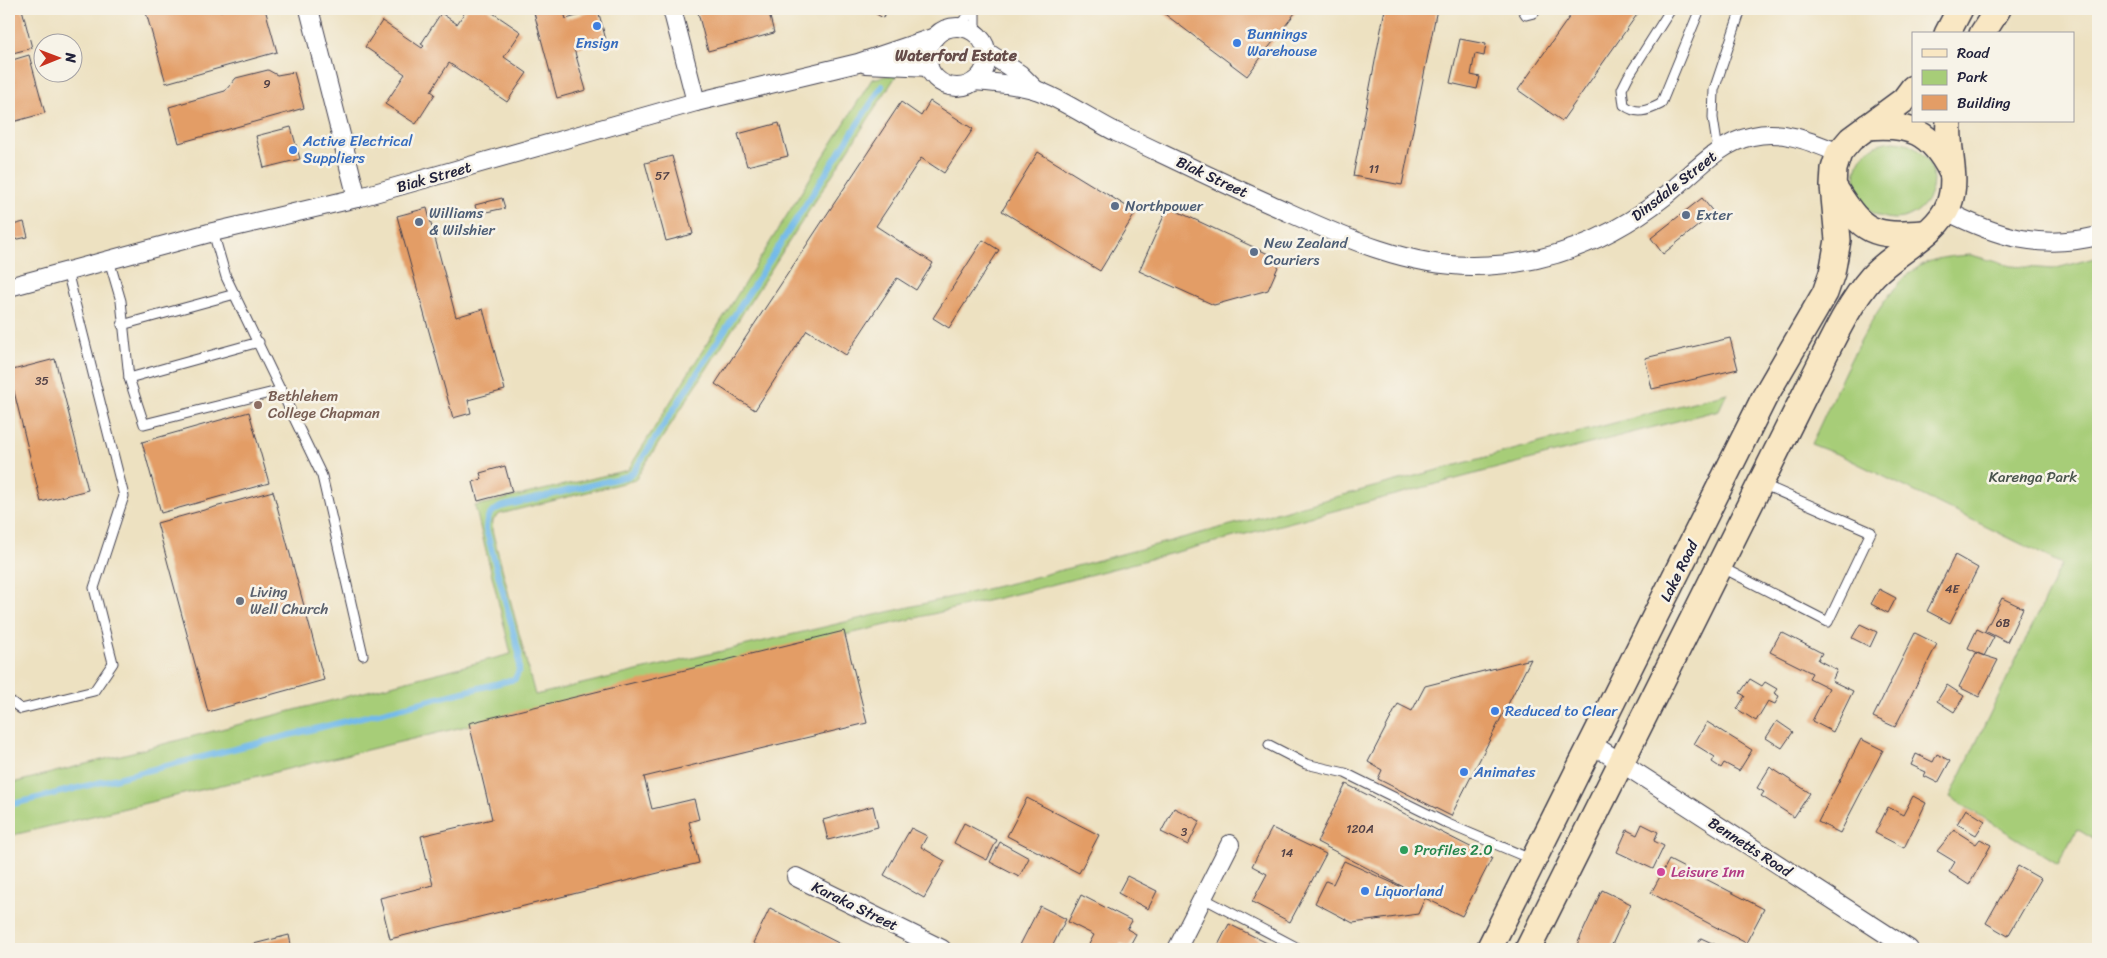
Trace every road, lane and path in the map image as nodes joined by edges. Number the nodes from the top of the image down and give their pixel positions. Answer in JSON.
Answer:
{"nodes":[{"id":1,"x":309,"y":9,"type":"edge"},
{"id":2,"x":672,"y":9,"type":"edge"},
{"id":3,"x":976,"y":9,"type":"edge"},
{"id":4,"x":1522,"y":9,"type":"edge"},
{"id":5,"x":1537,"y":9,"type":"edge"},
{"id":6,"x":1672,"y":9,"type":"edge"},
{"id":7,"x":1700,"y":9,"type":"edge"},
{"id":8,"x":1741,"y":9,"type":"edge"},
{"id":9,"x":1960,"y":9,"type":"edge"},
{"id":10,"x":1998,"y":9,"type":"edge"},
{"id":11,"x":956,"y":27,"type":"junction"},
{"id":12,"x":975,"y":32,"type":"junction"},
{"id":13,"x":1948,"y":32,"type":"edge"},
{"id":14,"x":1983,"y":32,"type":"edge"},
{"id":15,"x":935,"y":37,"type":"junction"},
{"id":16,"x":987,"y":52,"type":"junction"},
{"id":17,"x":858,"y":64,"type":"junction"},
{"id":18,"x":929,"y":67,"type":"junction"},
{"id":19,"x":975,"y":81,"type":"junction"},
{"id":20,"x":1912,"y":89,"type":"edge"},
{"id":21,"x":1036,"y":90,"type":"junction"},
{"id":22,"x":696,"y":102,"type":"junction"},
{"id":23,"x":1949,"y":122,"type":"edge"},
{"id":24,"x":1867,"y":127,"type":"junction"},
{"id":25,"x":1718,"y":151,"type":"junction"},
{"id":26,"x":1840,"y":153,"type":"junction"},
{"id":27,"x":1953,"y":175,"type":"junction"},
{"id":28,"x":1833,"y":186,"type":"junction"},
{"id":29,"x":357,"y":198,"type":"junction"},
{"id":30,"x":1946,"y":211,"type":"junction"},
{"id":31,"x":213,"y":232,"type":"junction"},
{"id":32,"x":1924,"y":234,"type":"junction"},
{"id":33,"x":2098,"y":236,"type":"edge"},
{"id":34,"x":1392,"y":256,"type":"joint"},
{"id":35,"x":109,"y":260,"type":"junction"},
{"id":36,"x":67,"y":271,"type":"junction"},
{"id":37,"x":9,"y":287,"type":"edge"},
{"id":38,"x":235,"y":294,"type":"junction"},
{"id":39,"x":122,"y":325,"type":"junction"},
{"id":40,"x":259,"y":342,"type":"junction"},
{"id":41,"x":129,"y":378,"type":"junction"},
{"id":42,"x":282,"y":390,"type":"junction"},
{"id":43,"x":1761,"y":484,"type":"junction"},
{"id":44,"x":1720,"y":566,"type":"junction"},
{"id":45,"x":363,"y":655,"type":"dead end"},
{"id":46,"x":9,"y":700,"type":"edge"},
{"id":47,"x":1592,"y":744,"type":"junction"},
{"id":48,"x":1269,"y":745,"type":"dead end"},
{"id":49,"x":1621,"y":764,"type":"junction"},
{"id":50,"x":1230,"y":844,"type":"dead end"},
{"id":51,"x":1533,"y":860,"type":"junction"},
{"id":52,"x":796,"y":877,"type":"dead end"},
{"id":53,"x":1203,"y":898,"type":"junction"},
{"id":54,"x":942,"y":949,"type":"edge"},
{"id":55,"x":1177,"y":949,"type":"edge"},
{"id":56,"x":1300,"y":949,"type":"edge"},
{"id":57,"x":1488,"y":949,"type":"edge"},
{"id":58,"x":1528,"y":949,"type":"edge"},
{"id":59,"x":1909,"y":949,"type":"edge"}],
"edges":[{"from":1,"to":29,"type":"street"},
{"from":2,"to":22,"type":"street"},
{"from":3,"to":11,"type":"lane"},
{"from":3,"to":12,"type":"lane"},
{"from":4,"to":5,"type":"lane"},
{"from":6,"to":7,"type":"lane"},
{"from":8,"to":25,"type":"lane"},
{"from":9,"to":13,"type":"main road"},
{"from":10,"to":14,"type":"main road"},
{"from":11,"to":12,"type":"street"},
{"from":11,"to":15,"type":"street"},
{"from":12,"to":16,"type":"street"},
{"from":15,"to":17,"type":"street","name":"Biak Street"},
{"from":15,"to":18,"type":"street"},
{"from":16,"to":19,"type":"street"},
{"from":16,"to":21,"type":"street","name":"Biak Street"},
{"from":17,"to":18,"type":"street","name":"Biak Street"},
{"from":17,"to":22,"type":"street","name":"Biak Street"},
{"from":18,"to":19,"type":"street"},
{"from":19,"to":21,"type":"street","name":"Biak Street"},
{"from":20,"to":24,"type":"main road"},
{"from":21,"to":34,"type":"street","name":"Biak Street"},
{"from":22,"to":29,"type":"street","name":"Biak Street"},
{"from":23,"to":27,"type":"main road"},
{"from":24,"to":26,"type":"main road"},
{"from":24,"to":27,"type":"main road"},
{"from":25,"to":26,"type":"street","name":"Dinsdale Street"},
{"from":25,"to":34,"type":"street","name":"Dinsdale Street"},
{"from":26,"to":28,"type":"main road"},
{"from":27,"to":30,"type":"main road"},
{"from":28,"to":32,"type":"main road"},
{"from":28,"to":47,"type":"main road","name":"Lake Road"},
{"from":29,"to":31,"type":"street","name":"Biak Street"},
{"from":30,"to":32,"type":"main road"},
{"from":30,"to":33,"type":"street"},
{"from":31,"to":35,"type":"street","name":"Biak Street"},
{"from":31,"to":38,"type":"lane"},
{"from":32,"to":43,"type":"main road"},
{"from":35,"to":36,"type":"street","name":"Biak Street"},
{"from":35,"to":39,"type":"lane"},
{"from":36,"to":37,"type":"street","name":"Biak Street"},
{"from":36,"to":46,"type":"lane"},
{"from":38,"to":39,"type":"lane"},
{"from":38,"to":40,"type":"lane"},
{"from":39,"to":41,"type":"lane"},
{"from":40,"to":41,"type":"lane"},
{"from":40,"to":42,"type":"lane"},
{"from":41,"to":42,"type":"lane"},
{"from":42,"to":45,"type":"lane"},
{"from":43,"to":44,"type":"main road"},
{"from":43,"to":44,"type":"lane"},
{"from":44,"to":49,"type":"main road"},
{"from":47,"to":49,"type":"street","name":"Bennetts Road"},
{"from":47,"to":51,"type":"main road","name":"Lake Road"},
{"from":48,"to":51,"type":"lane"},
{"from":49,"to":58,"type":"main road"},
{"from":49,"to":59,"type":"street","name":"Bennetts Road"},
{"from":50,"to":53,"type":"street"},
{"from":51,"to":57,"type":"main road","name":"Lake Road"},
{"from":52,"to":54,"type":"street","name":"Karaka Street"},
{"from":53,"to":55,"type":"street"},
{"from":53,"to":56,"type":"lane"}]}
